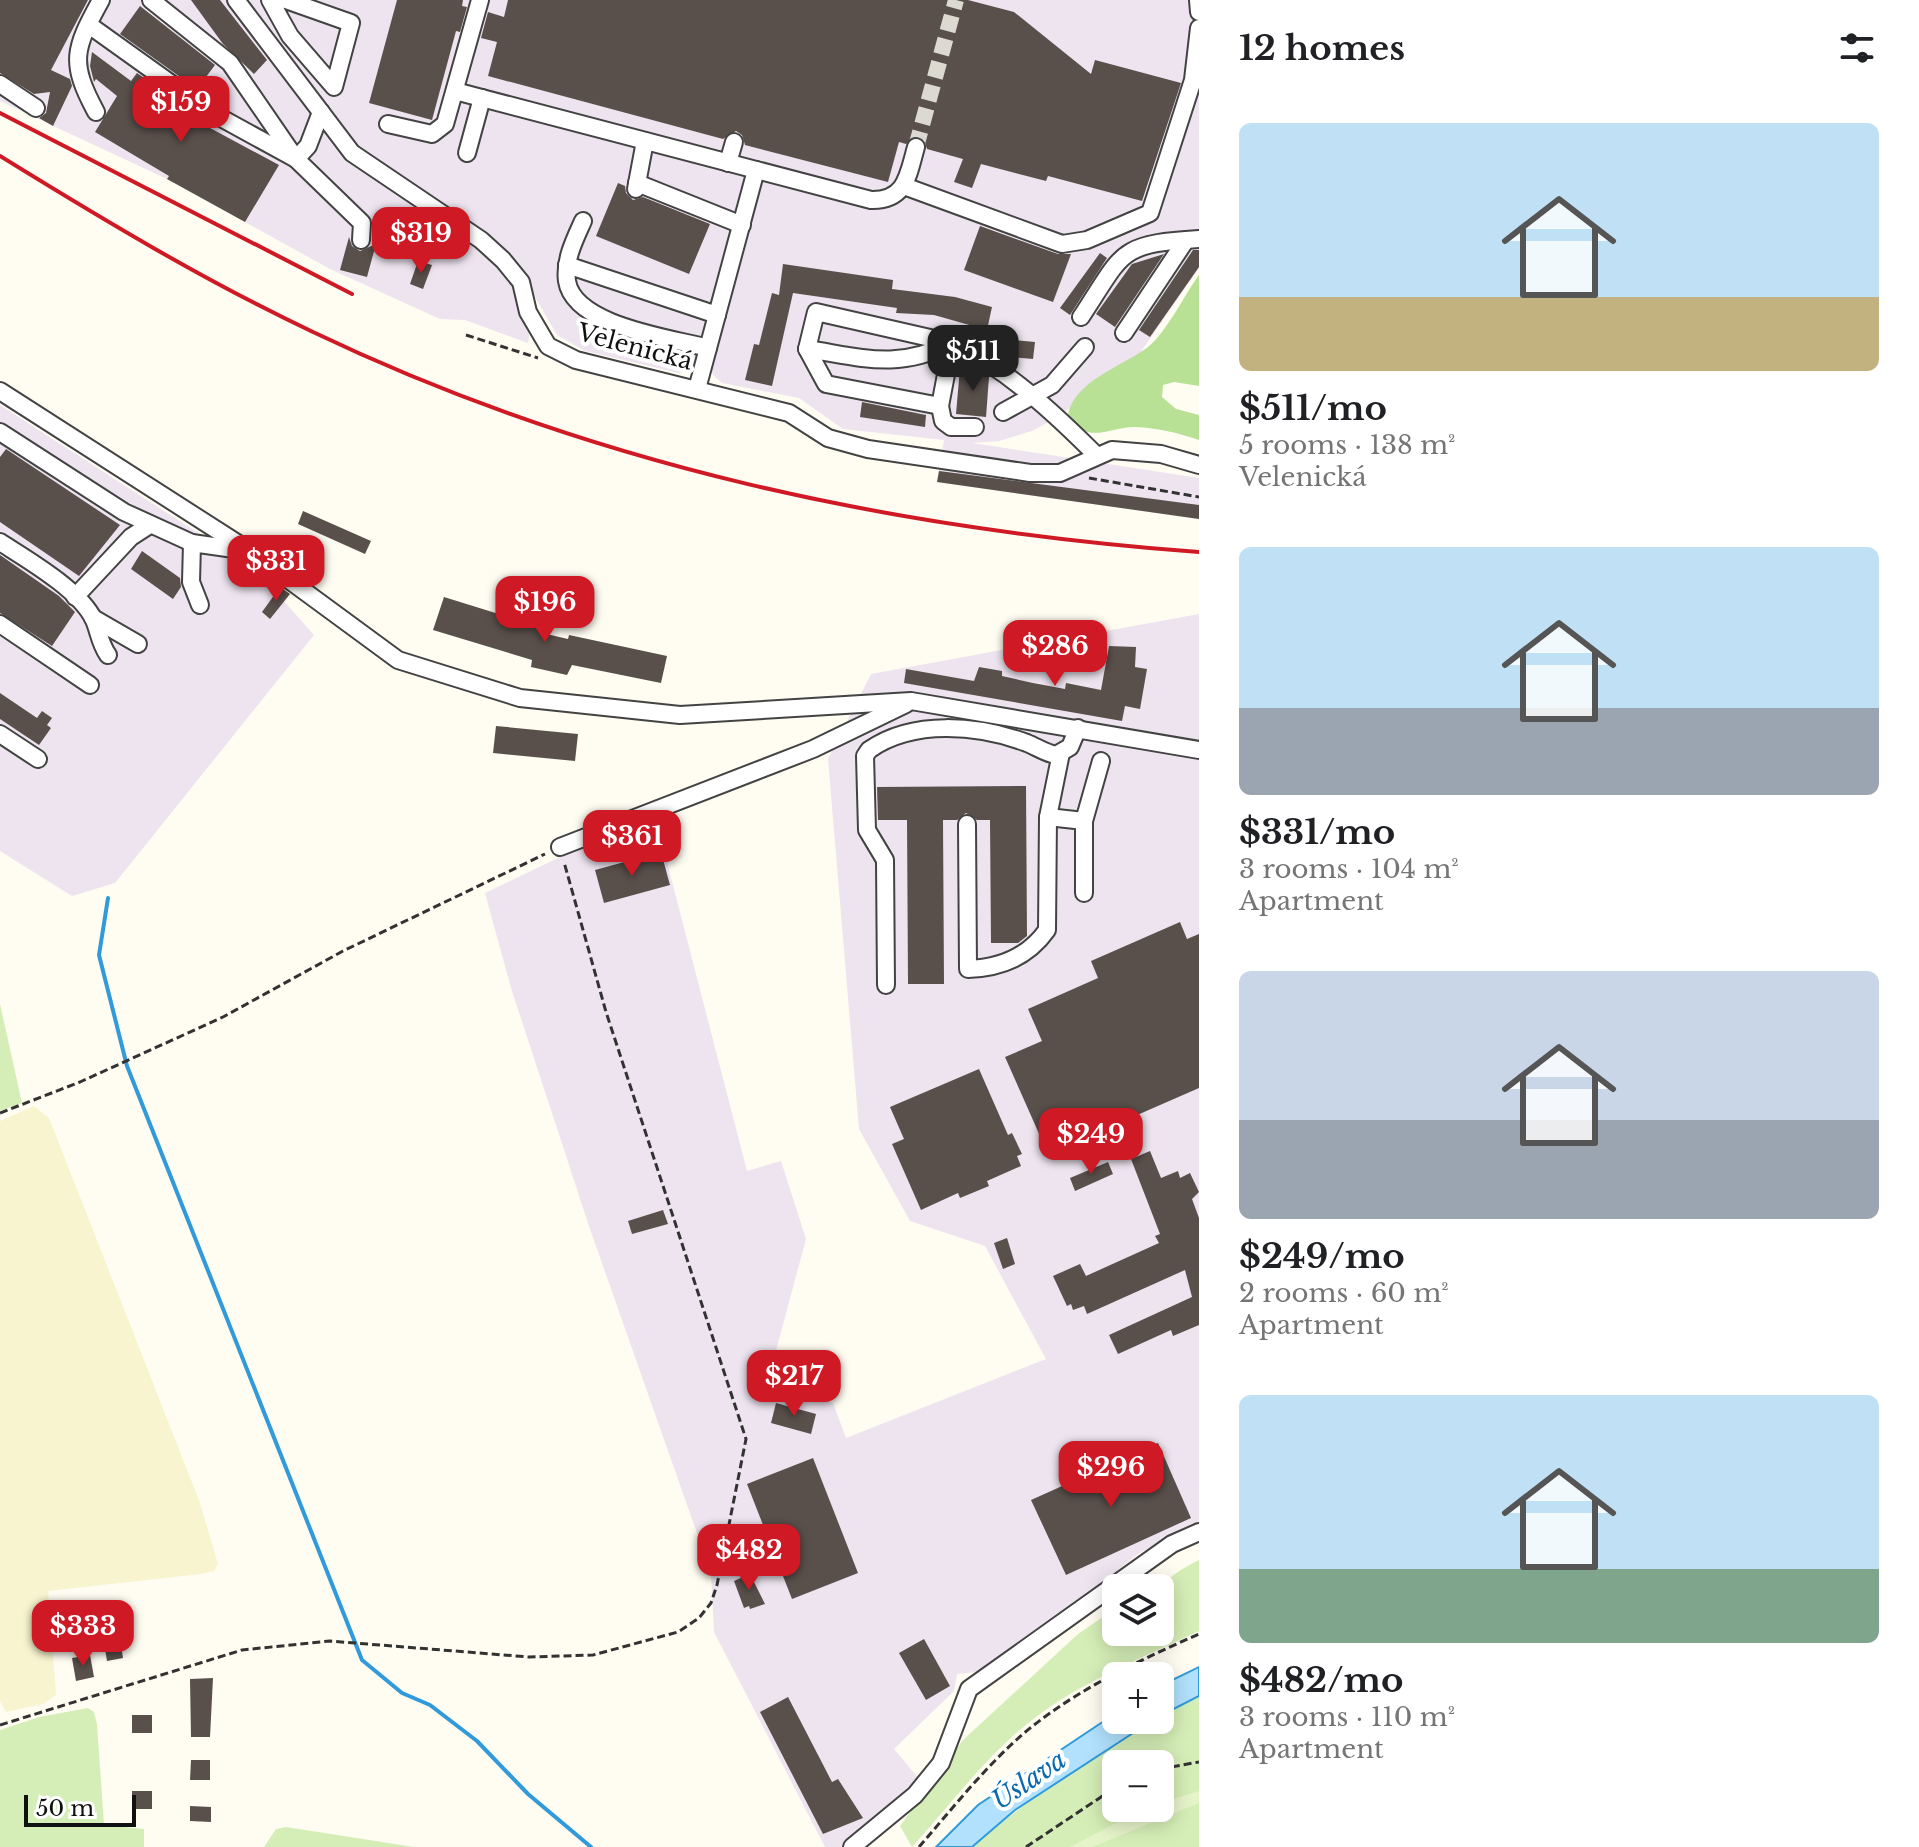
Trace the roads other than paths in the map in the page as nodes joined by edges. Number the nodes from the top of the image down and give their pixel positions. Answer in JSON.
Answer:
{"nodes":[{"id":1,"x":101,"y":0,"type":"edge"},
{"id":2,"x":151,"y":0,"type":"edge"},
{"id":3,"x":236,"y":0,"type":"edge"},
{"id":4,"x":270,"y":0,"type":"edge"},
{"id":5,"x":286,"y":0,"type":"edge"},
{"id":6,"x":480,"y":0,"type":"edge"},
{"id":7,"x":1198,"y":0,"type":"edge"},
{"id":8,"x":1199,"y":12,"type":"edge"},
{"id":9,"x":89,"y":25,"type":"junction"},
{"id":10,"x":1199,"y":28,"type":"edge"},
{"id":11,"x":0,"y":84,"type":"edge"},
{"id":12,"x":455,"y":91,"type":"junction"},
{"id":13,"x":482,"y":98,"type":"junction"},
{"id":14,"x":36,"y":108,"type":"dead end"},
{"id":15,"x":96,"y":112,"type":"dead end"},
{"id":16,"x":321,"y":112,"type":"junction"},
{"id":17,"x":388,"y":124,"type":"dead end"},
{"id":18,"x":645,"y":141,"type":"junction"},
{"id":19,"x":734,"y":142,"type":"dead end"},
{"id":20,"x":916,"y":147,"type":"tunnel mouth"},
{"id":21,"x":467,"y":153,"type":"dead end"},
{"id":22,"x":296,"y":159,"type":"junction"},
{"id":23,"x":728,"y":163,"type":"junction"},
{"id":24,"x":756,"y":170,"type":"junction"},
{"id":25,"x":904,"y":186,"type":"junction"},
{"id":26,"x":583,"y":221,"type":"dead end"},
{"id":27,"x":742,"y":225,"type":"junction"},
{"id":28,"x":1193,"y":239,"type":"edge"},
{"id":29,"x":361,"y":240,"type":"dead end"},
{"id":30,"x":567,"y":265,"type":"junction"},
{"id":31,"x":717,"y":315,"type":"junction"},
{"id":32,"x":1081,"y":317,"type":"dead end"},
{"id":33,"x":1124,"y":333,"type":"dead end"},
{"id":34,"x":952,"y":343,"type":"junction"},
{"id":35,"x":1085,"y":347,"type":"dead end"},
{"id":36,"x":708,"y":348,"type":"junction"},
{"id":37,"x":807,"y":349,"type":"junction"},
{"id":38,"x":697,"y":389,"type":"junction"},
{"id":39,"x":0,"y":391,"type":"edge"},
{"id":40,"x":1033,"y":398,"type":"junction"},
{"id":41,"x":940,"y":406,"type":"junction"},
{"id":42,"x":1003,"y":412,"type":"dead end"},
{"id":43,"x":30,"y":413,"type":"junction"},
{"id":44,"x":975,"y":427,"type":"dead end"},
{"id":45,"x":0,"y":432,"type":"edge"},
{"id":46,"x":1096,"y":455,"type":"junction"},
{"id":47,"x":1199,"y":465,"type":"edge"},
{"id":48,"x":148,"y":526,"type":"junction"},
{"id":49,"x":0,"y":542,"type":"edge"},
{"id":50,"x":192,"y":543,"type":"junction"},
{"id":51,"x":251,"y":552,"type":"junction"},
{"id":52,"x":75,"y":597,"type":"junction"},
{"id":53,"x":200,"y":605,"type":"dead end"},
{"id":54,"x":93,"y":618,"type":"junction"},
{"id":55,"x":0,"y":624,"type":"edge"},
{"id":56,"x":138,"y":644,"type":"dead end"},
{"id":57,"x":108,"y":655,"type":"dead end"},
{"id":58,"x":90,"y":685,"type":"dead end"},
{"id":59,"x":911,"y":701,"type":"junction"},
{"id":60,"x":1078,"y":728,"type":"junction"},
{"id":61,"x":0,"y":734,"type":"edge"},
{"id":62,"x":1199,"y":750,"type":"edge"},
{"id":63,"x":1061,"y":753,"type":"junction"},
{"id":64,"x":38,"y":759,"type":"dead end"},
{"id":65,"x":1101,"y":761,"type":"dead end"},
{"id":66,"x":1048,"y":817,"type":"junction"},
{"id":67,"x":1084,"y":821,"type":"junction"},
{"id":68,"x":967,"y":824,"type":"dead end"},
{"id":69,"x":560,"y":847,"type":"road end"},
{"id":70,"x":1084,"y":893,"type":"dead end"},
{"id":71,"x":886,"y":985,"type":"dead end"},
{"id":72,"x":1199,"y":1532,"type":"edge"},
{"id":73,"x":852,"y":1847,"type":"edge"}],
"edges":[{"from":1,"to":9,"type":"street"},
{"from":2,"to":22,"type":"street"},
{"from":3,"to":16,"type":"street","name":"Velenická"},
{"from":4,"to":5,"type":"street"},
{"from":6,"to":12,"type":"street"},
{"from":7,"to":8,"type":"street"},
{"from":9,"to":15,"type":"street"},
{"from":9,"to":22,"type":"street"},
{"from":10,"to":25,"type":"street"},
{"from":11,"to":14,"type":"street"},
{"from":12,"to":13,"type":"street"},
{"from":12,"to":17,"type":"street"},
{"from":13,"to":18,"type":"street"},
{"from":13,"to":21,"type":"street"},
{"from":16,"to":22,"type":"street"},
{"from":16,"to":38,"type":"street","name":"Velenická"},
{"from":18,"to":23,"type":"street"},
{"from":18,"to":27,"type":"street"},
{"from":19,"to":23,"type":"street"},
{"from":20,"to":25,"type":"street"},
{"from":22,"to":29,"type":"street"},
{"from":23,"to":24,"type":"street"},
{"from":24,"to":25,"type":"street"},
{"from":24,"to":27,"type":"street"},
{"from":26,"to":30,"type":"street"},
{"from":27,"to":31,"type":"street"},
{"from":28,"to":32,"type":"street"},
{"from":28,"to":33,"type":"street"},
{"from":30,"to":31,"type":"street"},
{"from":30,"to":36,"type":"street"},
{"from":31,"to":36,"type":"street"},
{"from":34,"to":37,"type":"street"},
{"from":34,"to":37,"type":"street"},
{"from":34,"to":40,"type":"street"},
{"from":34,"to":41,"type":"street"},
{"from":35,"to":40,"type":"street"},
{"from":36,"to":38,"type":"street"},
{"from":37,"to":41,"type":"street"},
{"from":38,"to":46,"type":"street","name":"Velenická"},
{"from":39,"to":43,"type":"street"},
{"from":40,"to":42,"type":"street"},
{"from":40,"to":46,"type":"street"},
{"from":41,"to":44,"type":"street"},
{"from":43,"to":45,"type":"street"},
{"from":43,"to":51,"type":"street"},
{"from":45,"to":48,"type":"street"},
{"from":46,"to":47,"type":"street","name":"Velenická"},
{"from":48,"to":50,"type":"street"},
{"from":48,"to":52,"type":"street"},
{"from":49,"to":52,"type":"street"},
{"from":50,"to":51,"type":"street"},
{"from":50,"to":53,"type":"street"},
{"from":51,"to":59,"type":"street"},
{"from":52,"to":54,"type":"street"},
{"from":54,"to":56,"type":"street"},
{"from":54,"to":57,"type":"street"},
{"from":55,"to":58,"type":"street"},
{"from":59,"to":60,"type":"street"},
{"from":59,"to":69,"type":"street"},
{"from":60,"to":62,"type":"street"},
{"from":60,"to":63,"type":"street"},
{"from":61,"to":64,"type":"street"},
{"from":63,"to":66,"type":"street"},
{"from":63,"to":71,"type":"street"},
{"from":65,"to":67,"type":"street"},
{"from":66,"to":67,"type":"street"},
{"from":66,"to":68,"type":"street"},
{"from":67,"to":70,"type":"street"},
{"from":72,"to":73,"type":"street"}]}
